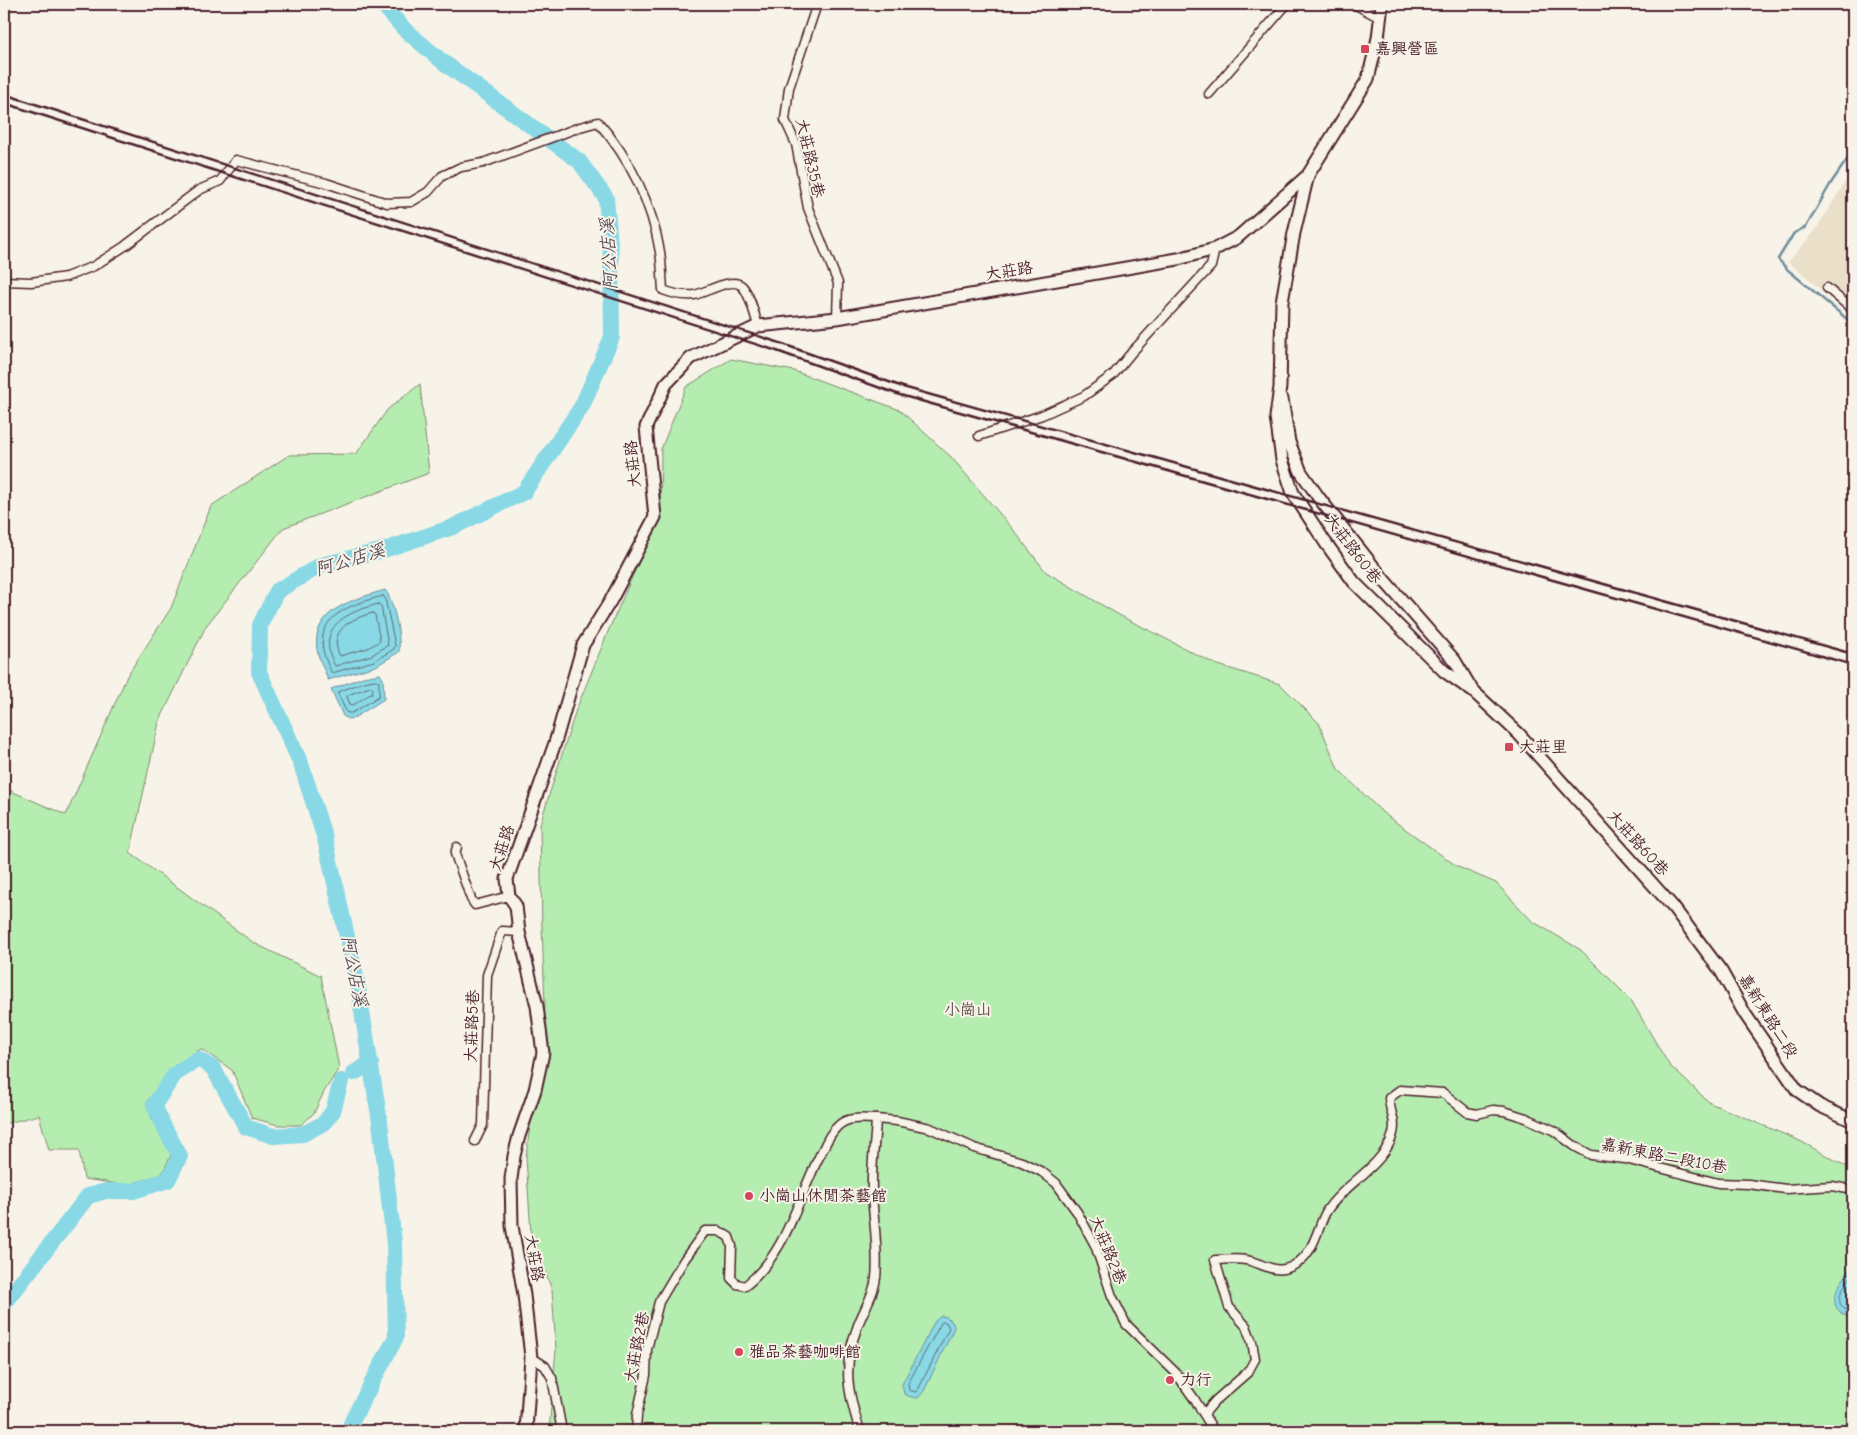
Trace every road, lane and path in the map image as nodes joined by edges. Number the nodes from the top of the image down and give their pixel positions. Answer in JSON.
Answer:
{"nodes":[{"id":1,"x":817,"y":4,"type":"edge"},
{"id":2,"x":1287,"y":4,"type":"edge"},
{"id":3,"x":1354,"y":4,"type":"edge"},
{"id":4,"x":1382,"y":4,"type":"edge"},
{"id":5,"x":1380,"y":18,"type":"junction"},
{"id":6,"x":1209,"y":94,"type":"dead end"},
{"id":7,"x":1308,"y":175,"type":"junction"},
{"id":8,"x":1215,"y":249,"type":"junction"},
{"id":9,"x":4,"y":280,"type":"edge"},
{"id":10,"x":1827,"y":288,"type":"dead end"},
{"id":11,"x":1853,"y":310,"type":"edge"},
{"id":12,"x":837,"y":318,"type":"junction"},
{"id":13,"x":758,"y":326,"type":"junction"},
{"id":14,"x":1280,"y":387,"type":"junction"},
{"id":15,"x":979,"y":436,"type":"dead end"},
{"id":16,"x":1474,"y":692,"type":"junction"},
{"id":17,"x":457,"y":847,"type":"dead end"},
{"id":18,"x":509,"y":896,"type":"junction"},
{"id":19,"x":1673,"y":907,"type":"joint"},
{"id":20,"x":519,"y":932,"type":"junction"},
{"id":21,"x":876,"y":1119,"type":"junction"},
{"id":22,"x":1853,"y":1121,"type":"edge"},
{"id":23,"x":475,"y":1141,"type":"dead end"},
{"id":24,"x":1853,"y":1190,"type":"edge"},
{"id":25,"x":531,"y":1357,"type":"junction"},
{"id":26,"x":1204,"y":1414,"type":"junction"},
{"id":27,"x":526,"y":1431,"type":"edge"},
{"id":28,"x":562,"y":1431,"type":"edge"},
{"id":29,"x":636,"y":1431,"type":"edge"},
{"id":30,"x":860,"y":1431,"type":"edge"},
{"id":31,"x":1214,"y":1431,"type":"edge"}],
"edges":[{"from":1,"to":12,"type":"street","name":"大莊路35巷"},
{"from":2,"to":6,"type":"street"},
{"from":3,"to":5,"type":"street"},
{"from":4,"to":5,"type":"street","name":"大莊路"},
{"from":5,"to":7,"type":"street","name":"大莊路"},
{"from":7,"to":8,"type":"street","name":"大莊路"},
{"from":7,"to":14,"type":"street","name":"大莊路60巷"},
{"from":8,"to":12,"type":"street","name":"大莊路"},
{"from":8,"to":15,"type":"street"},
{"from":9,"to":13,"type":"street"},
{"from":10,"to":11,"type":"street"},
{"from":12,"to":13,"type":"street","name":"大莊路"},
{"from":13,"to":18,"type":"street","name":"大莊路"},
{"from":14,"to":16,"type":"street","name":"大莊路60巷"},
{"from":14,"to":16,"type":"street","name":"大莊路60巷"},
{"from":16,"to":19,"type":"street","name":"大莊路60巷"},
{"from":17,"to":18,"type":"street"},
{"from":18,"to":20,"type":"street","name":"大莊路"},
{"from":19,"to":22,"type":"street","name":"嘉新東路二段"},
{"from":20,"to":23,"type":"street","name":"大莊路5巷"},
{"from":20,"to":25,"type":"street","name":"大莊路"},
{"from":21,"to":26,"type":"street","name":"大莊路2巷"},
{"from":21,"to":29,"type":"street","name":"大莊路2巷"},
{"from":21,"to":30,"type":"street"},
{"from":24,"to":26,"type":"street","name":"嘉新東路二段10巷"},
{"from":25,"to":27,"type":"street","name":"大莊路"},
{"from":25,"to":28,"type":"street"},
{"from":26,"to":31,"type":"street","name":"大莊路2巷"}]}
